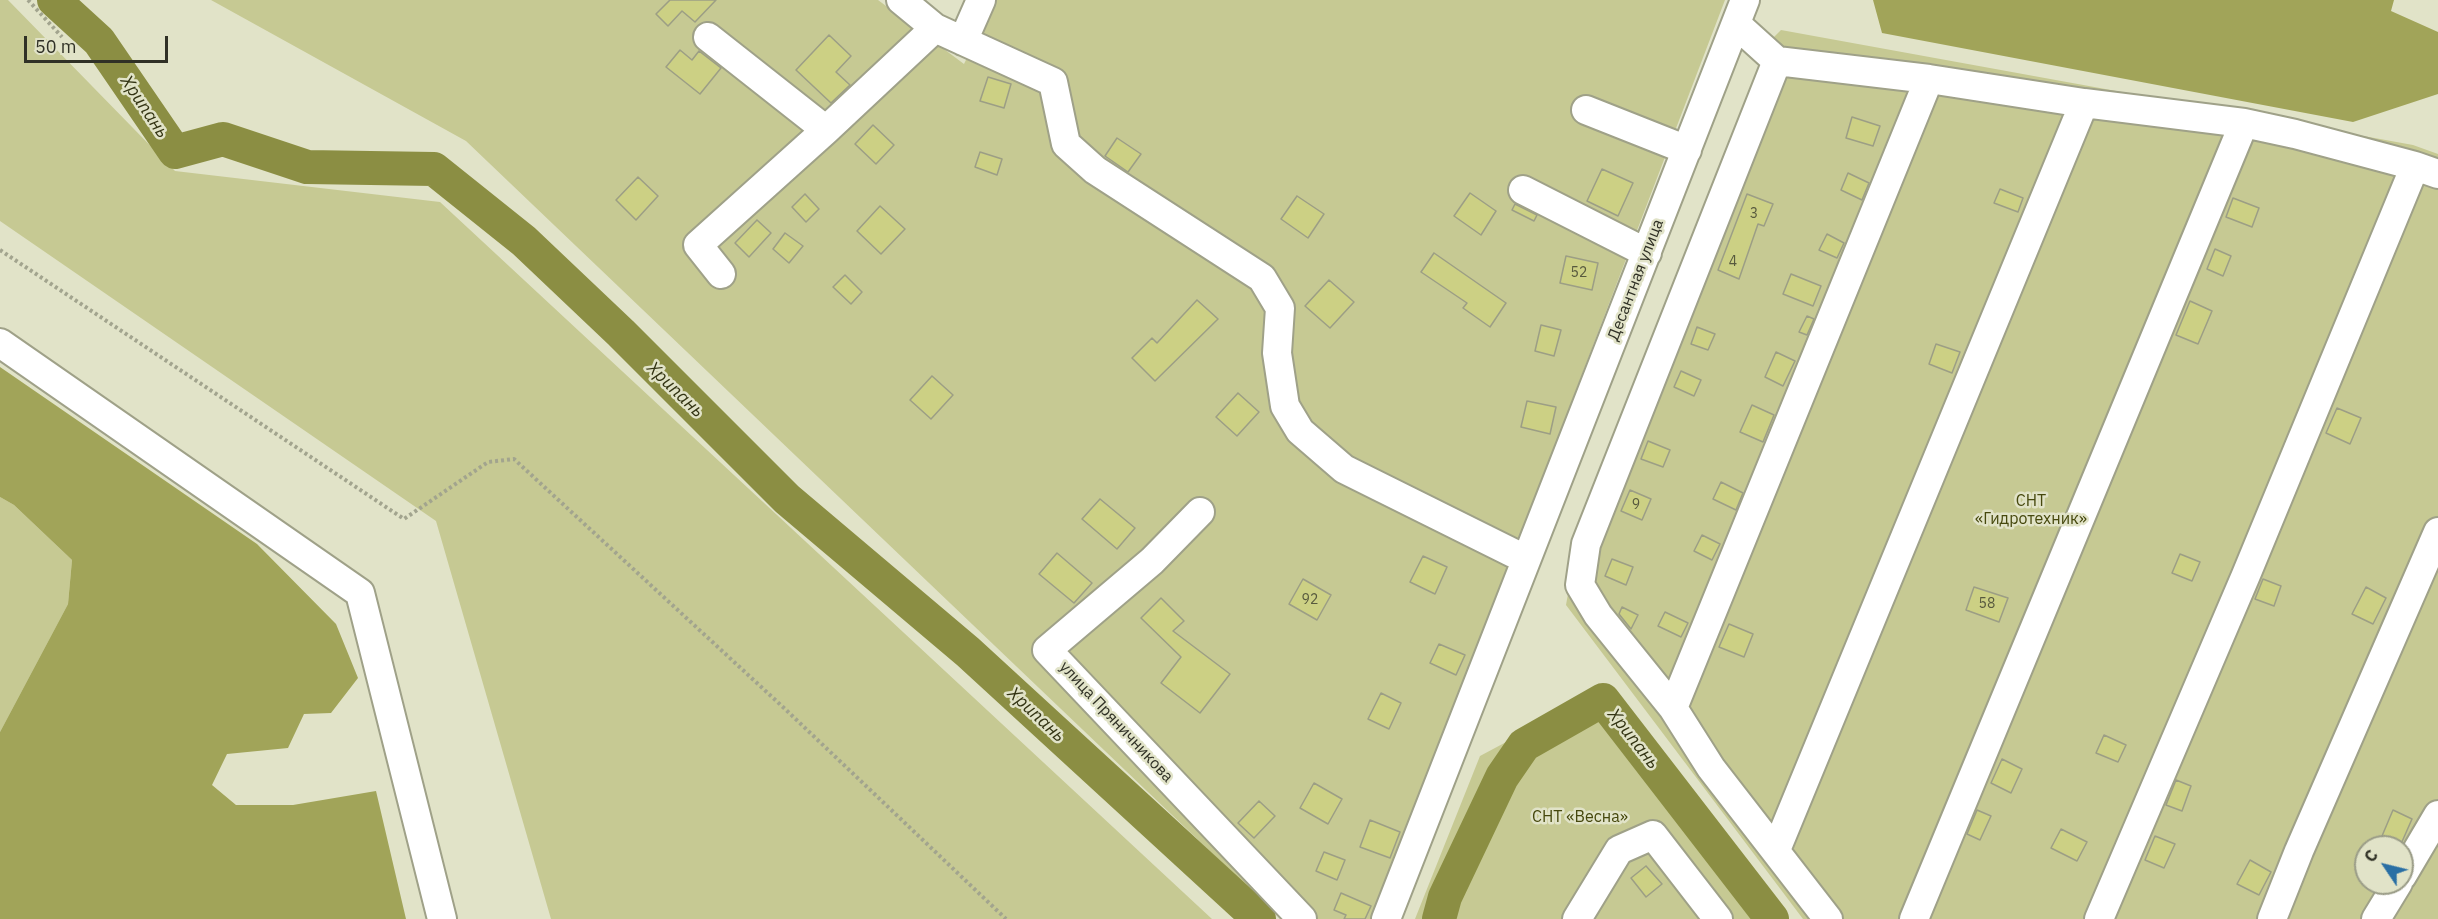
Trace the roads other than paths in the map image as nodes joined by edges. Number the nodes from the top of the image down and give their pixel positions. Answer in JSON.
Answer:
{"nodes":[{"id":1,"x":901,"y":0,"type":"edge"},
{"id":2,"x":981,"y":0,"type":"edge"},
{"id":3,"x":1740,"y":12,"type":"edge"},
{"id":4,"x":935,"y":28,"type":"junction"},
{"id":5,"x":708,"y":37,"type":"dead end"},
{"id":6,"x":963,"y":41,"type":"junction"},
{"id":7,"x":1777,"y":62,"type":"junction"},
{"id":8,"x":1929,"y":79,"type":"junction"},
{"id":9,"x":2084,"y":103,"type":"junction"},
{"id":10,"x":1586,"y":110,"type":"dead end"},
{"id":11,"x":2244,"y":123,"type":"junction"},
{"id":12,"x":826,"y":130,"type":"junction"},
{"id":13,"x":1687,"y":150,"type":"junction"},
{"id":14,"x":2427,"y":170,"type":"edge"},
{"id":15,"x":1523,"y":190,"type":"dead end"},
{"id":16,"x":1647,"y":253,"type":"junction"},
{"id":17,"x":721,"y":274,"type":"dead end"},
{"id":18,"x":0,"y":343,"type":"edge"},
{"id":19,"x":1200,"y":512,"type":"dead end"},
{"id":20,"x":2438,"y":532,"type":"edge"},
{"id":21,"x":1520,"y":556,"type":"junction"},
{"id":22,"x":1673,"y":708,"type":"junction"},
{"id":23,"x":2438,"y":815,"type":"edge"},
{"id":24,"x":1776,"y":850,"type":"junction"},
{"id":25,"x":2414,"y":856,"type":"edge"},
{"id":26,"x":2391,"y":895,"type":"edge"},
{"id":27,"x":442,"y":919,"type":"edge"},
{"id":28,"x":1302,"y":919,"type":"edge"},
{"id":29,"x":1386,"y":919,"type":"edge"},
{"id":30,"x":1577,"y":919,"type":"edge"},
{"id":31,"x":1718,"y":919,"type":"edge"},
{"id":32,"x":1828,"y":919,"type":"edge"},
{"id":33,"x":1914,"y":919,"type":"edge"},
{"id":34,"x":2099,"y":919,"type":"edge"},
{"id":35,"x":2272,"y":919,"type":"edge"},
{"id":36,"x":2376,"y":919,"type":"edge"}],
"edges":[{"from":1,"to":4,"type":"street"},
{"from":2,"to":6,"type":"street"},
{"from":3,"to":7,"type":"street"},
{"from":3,"to":13,"type":"street","name":"Десантная улица"},
{"from":4,"to":6,"type":"street"},
{"from":4,"to":12,"type":"street"},
{"from":5,"to":12,"type":"street"},
{"from":6,"to":21,"type":"street"},
{"from":7,"to":8,"type":"street"},
{"from":7,"to":22,"type":"street"},
{"from":8,"to":9,"type":"street"},
{"from":8,"to":22,"type":"street"},
{"from":9,"to":11,"type":"street"},
{"from":9,"to":24,"type":"street"},
{"from":10,"to":13,"type":"street"},
{"from":11,"to":14,"type":"street"},
{"from":11,"to":33,"type":"street"},
{"from":12,"to":17,"type":"street"},
{"from":13,"to":16,"type":"street","name":"Десантная улица"},
{"from":14,"to":34,"type":"street"},
{"from":15,"to":16,"type":"street"},
{"from":16,"to":21,"type":"street","name":"Десантная улица"},
{"from":18,"to":27,"type":"street"},
{"from":19,"to":28,"type":"street","name":"улица Пряничникова"},
{"from":20,"to":35,"type":"street"},
{"from":21,"to":29,"type":"street","name":"Десантная улица"},
{"from":22,"to":24,"type":"street"},
{"from":23,"to":25,"type":"street"},
{"from":24,"to":32,"type":"street"},
{"from":26,"to":36,"type":"street"},
{"from":30,"to":31,"type":"street"}]}
